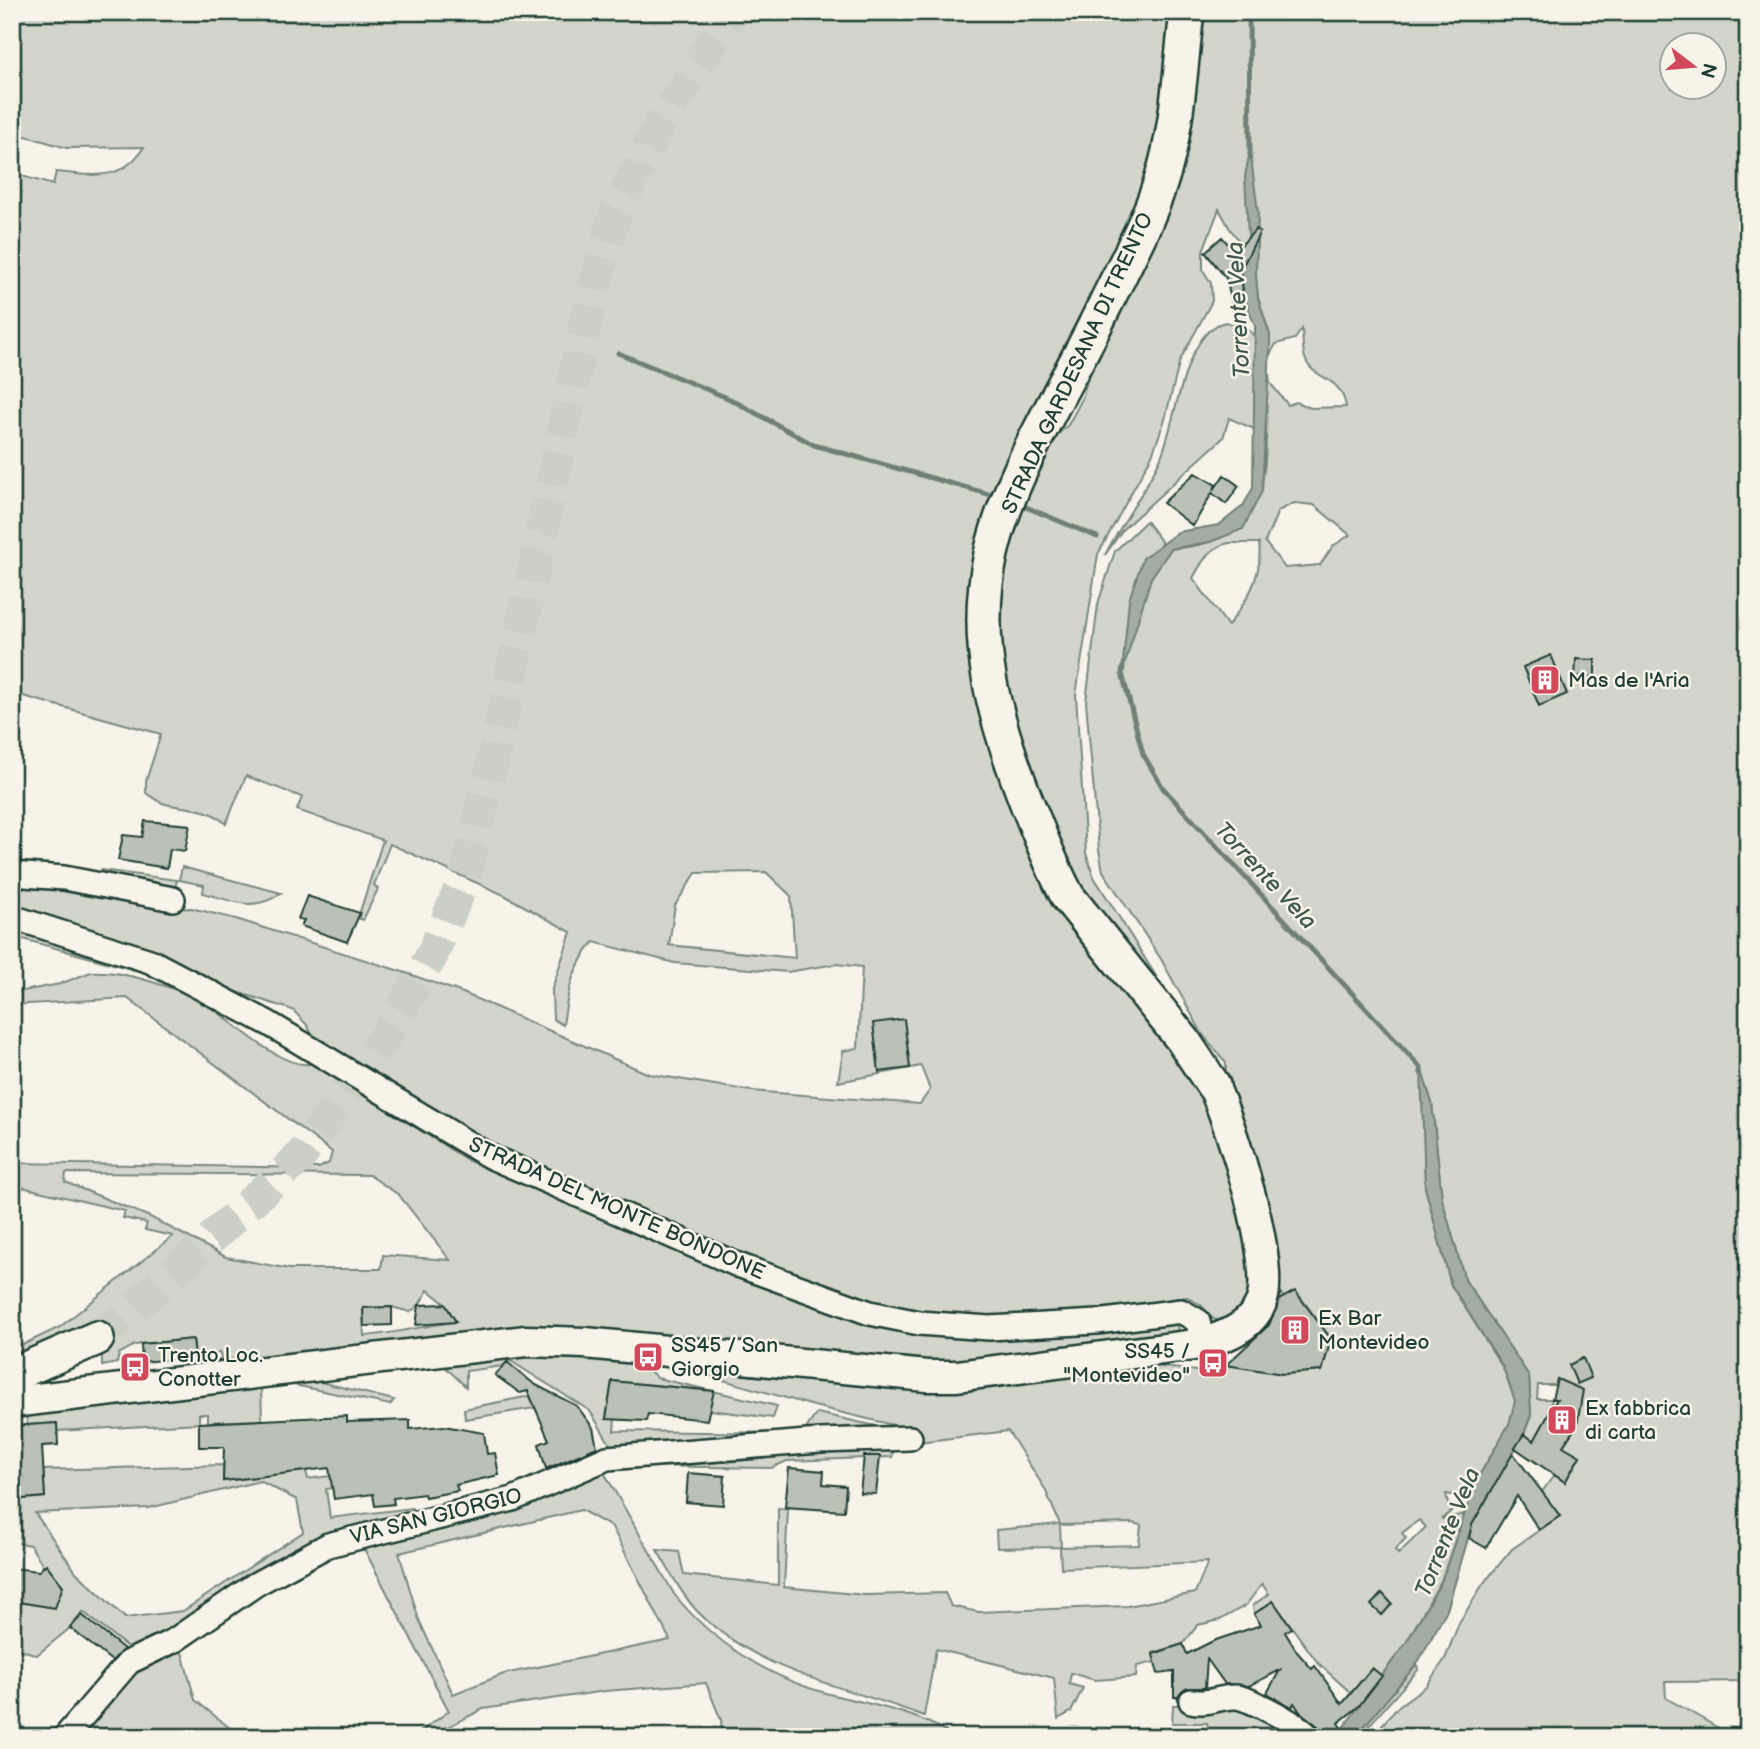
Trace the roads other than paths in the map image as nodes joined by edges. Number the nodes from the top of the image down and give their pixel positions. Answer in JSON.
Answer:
{"nodes":[{"id":1,"x":1187,"y":12,"type":"edge"},
{"id":2,"x":12,"y":874,"type":"edge"},
{"id":3,"x":173,"y":899,"type":"dead end"},
{"id":4,"x":13,"y":915,"type":"edge"},
{"id":5,"x":1213,"y":1085,"type":"joint"},
{"id":6,"x":97,"y":1338,"type":"tunnel mouth"},
{"id":7,"x":1202,"y":1344,"type":"junction"},
{"id":8,"x":12,"y":1375,"type":"edge"},
{"id":9,"x":12,"y":1402,"type":"edge"},
{"id":10,"x":909,"y":1438,"type":"dead end"},
{"id":11,"x":1191,"y":1701,"type":"dead end"},
{"id":12,"x":65,"y":1737,"type":"edge"},
{"id":13,"x":1309,"y":1737,"type":"edge"}],
"edges":[{"from":1,"to":5,"type":"highway","name":"STRADA GARDESANA DI TRENTO"},
{"from":2,"to":3,"type":"street"},
{"from":4,"to":7,"type":"street","name":"STRADA DEL MONTE BONDONE"},
{"from":5,"to":7,"type":"main road","name":"STRADA GARDESANA DI TRENTO"},
{"from":6,"to":8,"type":"highway"},
{"from":7,"to":9,"type":"main road","name":"STRADA GARDESANA DI TRENTO"},
{"from":10,"to":12,"type":"street","name":"VIA SAN GIORGIO"},
{"from":11,"to":13,"type":"street"}]}
